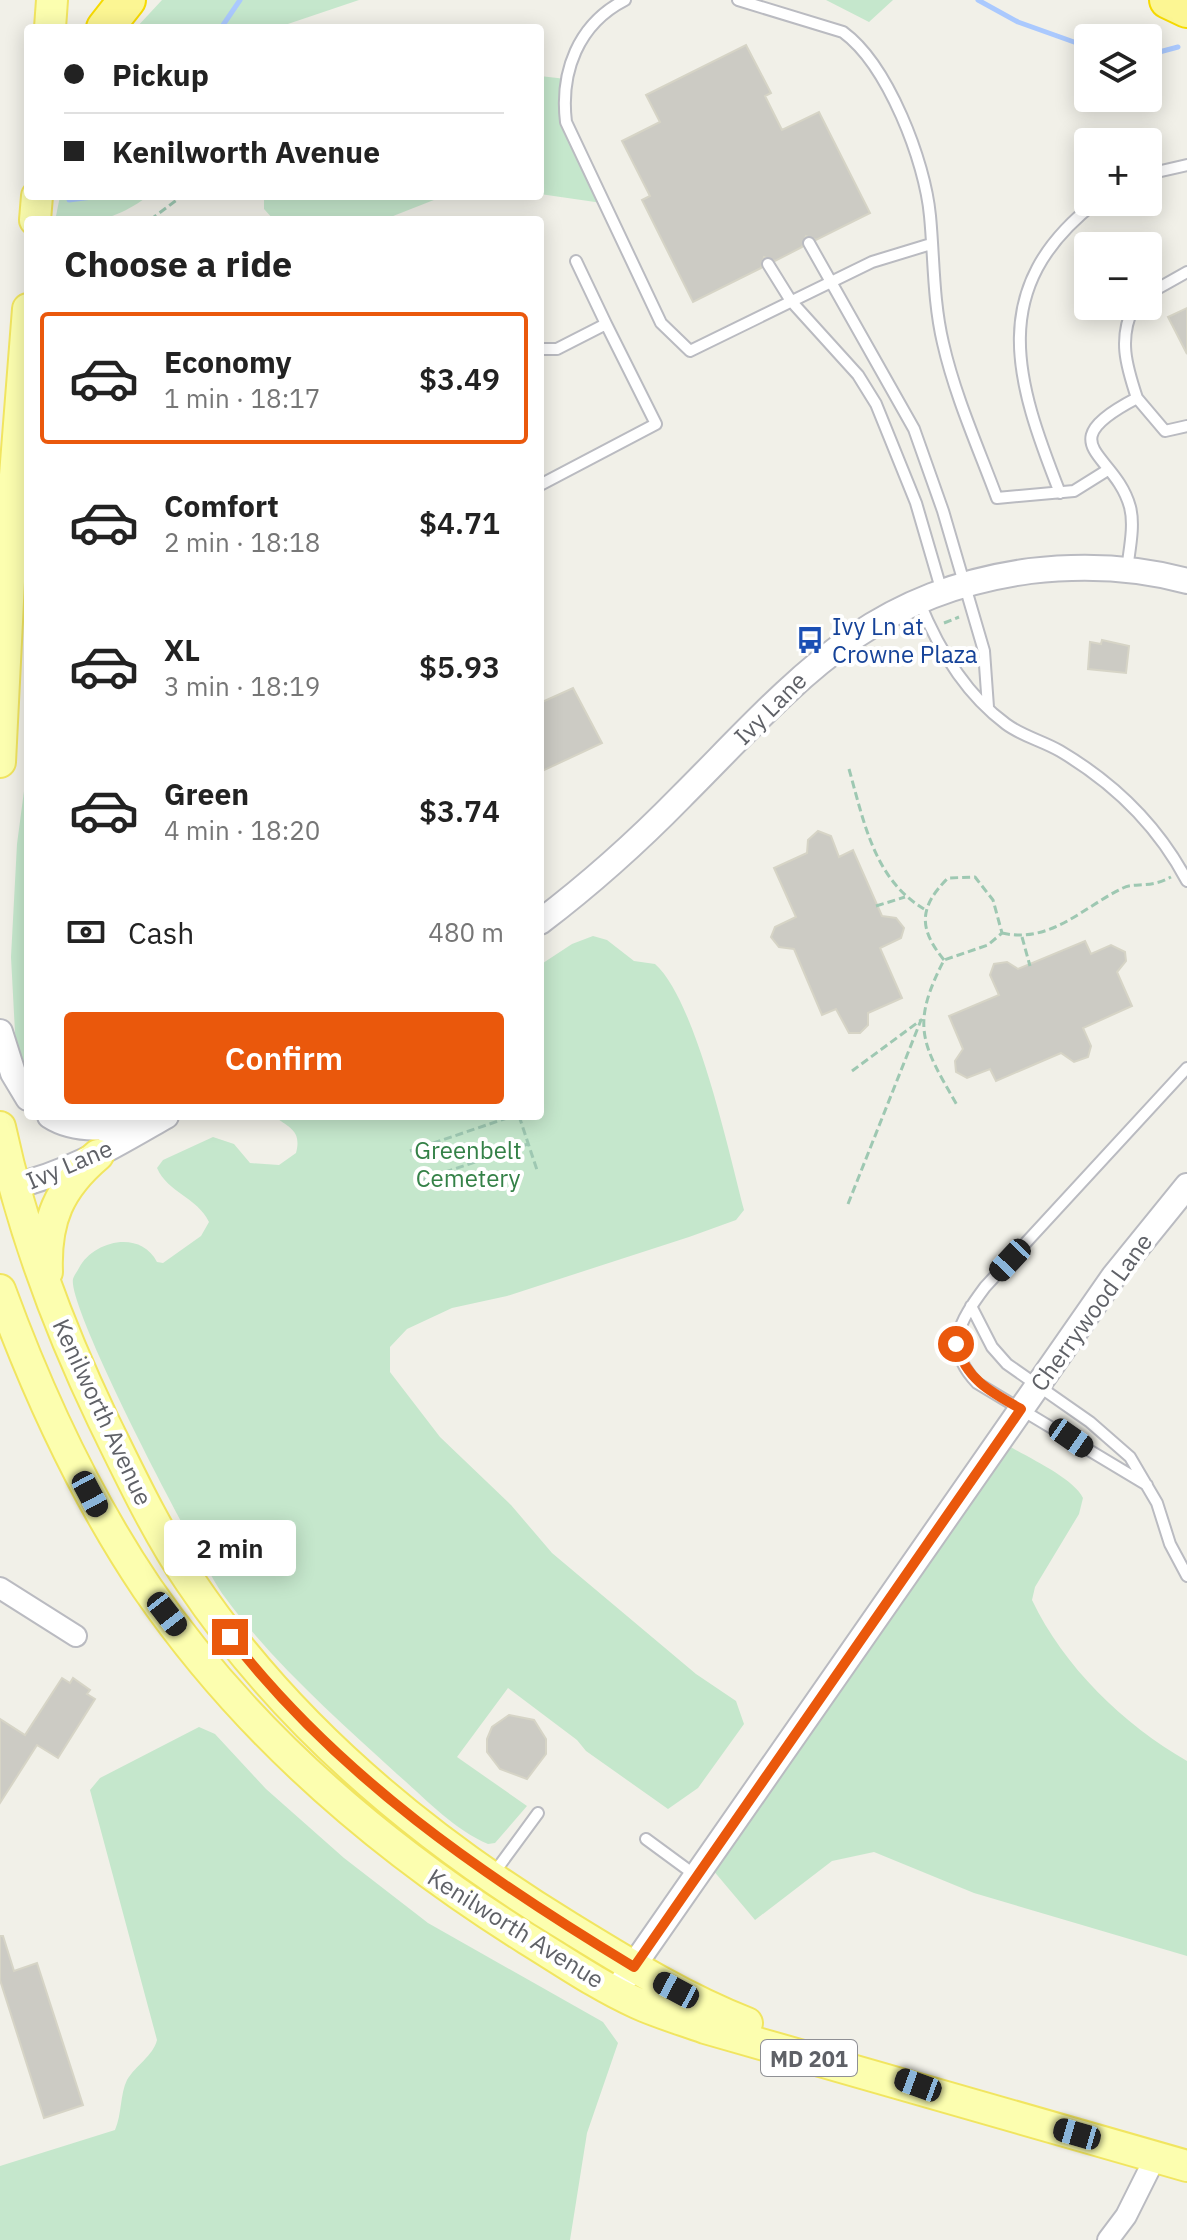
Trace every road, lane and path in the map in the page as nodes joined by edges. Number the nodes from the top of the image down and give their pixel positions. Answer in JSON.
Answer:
{"nodes":[{"id":1,"x":52,"y":0,"type":"edge"},
{"id":2,"x":127,"y":0,"type":"edge"},
{"id":3,"x":625,"y":0,"type":"edge"},
{"id":4,"x":738,"y":0,"type":"edge"},
{"id":5,"x":1168,"y":0,"type":"edge"},
{"id":6,"x":1176,"y":0,"type":"edge"},
{"id":7,"x":1187,"y":8,"type":"edge"},
{"id":8,"x":50,"y":24,"type":"edge"},
{"id":9,"x":108,"y":24,"type":"edge"},
{"id":10,"x":1187,"y":165,"type":"edge"},
{"id":11,"x":1162,"y":171,"type":"edge"},
{"id":12,"x":177,"y":200,"type":"edge"},
{"id":13,"x":155,"y":216,"type":"edge"},
{"id":14,"x":1079,"y":216,"type":"edge"},
{"id":15,"x":809,"y":243,"type":"dead end"},
{"id":16,"x":931,"y":244,"type":"junction"},
{"id":17,"x":576,"y":261,"type":"dead end"},
{"id":18,"x":768,"y":264,"type":"dead end"},
{"id":19,"x":1187,"y":272,"type":"edge"},
{"id":20,"x":831,"y":282,"type":"junction"},
{"id":21,"x":1162,"y":286,"type":"edge"},
{"id":22,"x":791,"y":301,"type":"junction"},
{"id":23,"x":1130,"y":320,"type":"edge"},
{"id":24,"x":606,"y":324,"type":"junction"},
{"id":25,"x":544,"y":349,"type":"edge"},
{"id":26,"x":24,"y":364,"type":"edge"},
{"id":27,"x":1137,"y":398,"type":"junction"},
{"id":28,"x":1187,"y":426,"type":"edge"},
{"id":29,"x":1106,"y":471,"type":"junction"},
{"id":30,"x":544,"y":483,"type":"edge"},
{"id":31,"x":1060,"y":493,"type":"junction"},
{"id":32,"x":14,"y":501,"type":"edge"},
{"id":33,"x":1127,"y":570,"type":"junction"},
{"id":34,"x":1187,"y":581,"type":"edge"},
{"id":35,"x":953,"y":588,"type":"junction"},
{"id":36,"x":919,"y":601,"type":"junction"},
{"id":37,"x":962,"y":616,"type":"dead end"},
{"id":38,"x":944,"y":623,"type":"dead end"},
{"id":39,"x":988,"y":707,"type":"junction"},
{"id":40,"x":0,"y":762,"type":"edge"},
{"id":41,"x":849,"y":769,"type":"dead end"},
{"id":42,"x":1184,"y":876,"type":"edge"},
{"id":43,"x":905,"y":897,"type":"junction"},
{"id":44,"x":876,"y":906,"type":"dead end"},
{"id":45,"x":925,"y":909,"type":"junction"},
{"id":46,"x":544,"y":919,"type":"edge"},
{"id":47,"x":1002,"y":933,"type":"junction"},
{"id":48,"x":1022,"y":937,"type":"junction"},
{"id":49,"x":944,"y":960,"type":"junction"},
{"id":50,"x":1030,"y":966,"type":"dead end"},
{"id":51,"x":921,"y":1020,"type":"junction"},
{"id":52,"x":0,"y":1032,"type":"edge"},
{"id":53,"x":1187,"y":1068,"type":"edge"},
{"id":54,"x":852,"y":1071,"type":"dead end"},
{"id":55,"x":24,"y":1091,"type":"edge"},
{"id":56,"x":957,"y":1105,"type":"dead end"},
{"id":57,"x":61,"y":1120,"type":"edge"},
{"id":58,"x":138,"y":1120,"type":"edge"},
{"id":59,"x":159,"y":1120,"type":"edge"},
{"id":60,"x":501,"y":1120,"type":"edge"},
{"id":61,"x":520,"y":1120,"type":"edge"},
{"id":62,"x":0,"y":1127,"type":"edge"},
{"id":63,"x":528,"y":1144,"type":"junction"},
{"id":64,"x":410,"y":1151,"type":"dead end"},
{"id":65,"x":98,"y":1155,"type":"junction"},
{"id":66,"x":537,"y":1170,"type":"dead end"},
{"id":67,"x":422,"y":1180,"type":"dead end"},
{"id":68,"x":6,"y":1184,"type":"edge"},
{"id":69,"x":1187,"y":1186,"type":"edge"},
{"id":70,"x":848,"y":1204,"type":"dead end"},
{"id":71,"x":0,"y":1290,"type":"edge"},
{"id":72,"x":48,"y":1294,"type":"junction"},
{"id":73,"x":971,"y":1306,"type":"junction"},
{"id":74,"x":1039,"y":1384,"type":"junction"},
{"id":75,"x":1021,"y":1409,"type":"junction"},
{"id":76,"x":1147,"y":1485,"type":"junction"},
{"id":77,"x":1187,"y":1576,"type":"edge"},
{"id":78,"x":0,"y":1588,"type":"edge"},
{"id":79,"x":76,"y":1636,"type":"dead end"},
{"id":80,"x":538,"y":1813,"type":"dead end"},
{"id":81,"x":646,"y":1839,"type":"dead end"},
{"id":82,"x":491,"y":1877,"type":"junction"},
{"id":83,"x":697,"y":1877,"type":"junction"},
{"id":84,"x":634,"y":1967,"type":"junction"},
{"id":85,"x":616,"y":1991,"type":"junction"},
{"id":86,"x":1006,"y":2114,"type":"junction"},
{"id":87,"x":1156,"y":2156,"type":"junction"},
{"id":88,"x":1187,"y":2166,"type":"edge"},
{"id":89,"x":1108,"y":2240,"type":"edge"}],
"edges":[{"from":1,"to":8,"type":"main road"},
{"from":2,"to":9,"type":"highway"},
{"from":3,"to":22,"type":"lane"},
{"from":4,"to":16,"type":"lane"},
{"from":5,"to":7,"type":"highway"},
{"from":6,"to":7,"type":"highway"},
{"from":10,"to":11,"type":"lane"},
{"from":12,"to":13,"type":"path"},
{"from":14,"to":31,"type":"lane"},
{"from":15,"to":20,"type":"lane"},
{"from":16,"to":20,"type":"lane"},
{"from":16,"to":31,"type":"lane"},
{"from":17,"to":24,"type":"lane"},
{"from":18,"to":22,"type":"lane"},
{"from":19,"to":21,"type":"lane"},
{"from":20,"to":22,"type":"lane"},
{"from":20,"to":35,"type":"lane"},
{"from":22,"to":35,"type":"lane"},
{"from":23,"to":27,"type":"lane"},
{"from":24,"to":25,"type":"lane"},
{"from":24,"to":30,"type":"lane"},
{"from":26,"to":32,"type":"main road"},
{"from":27,"to":28,"type":"lane"},
{"from":27,"to":29,"type":"lane"},
{"from":29,"to":31,"type":"lane"},
{"from":29,"to":33,"type":"lane"},
{"from":32,"to":40,"type":"main road"},
{"from":33,"to":34,"type":"street","name":"Ivy Lane"},
{"from":33,"to":35,"type":"street","name":"Ivy Lane"},
{"from":35,"to":36,"type":"street","name":"Ivy Lane"},
{"from":35,"to":39,"type":"lane"},
{"from":36,"to":39,"type":"lane"},
{"from":36,"to":46,"type":"street","name":"Ivy Lane"},
{"from":37,"to":38,"type":"path"},
{"from":39,"to":42,"type":"lane"},
{"from":41,"to":43,"type":"path"},
{"from":42,"to":48,"type":"path"},
{"from":43,"to":44,"type":"path"},
{"from":43,"to":45,"type":"path"},
{"from":45,"to":47,"type":"path"},
{"from":45,"to":49,"type":"path"},
{"from":47,"to":48,"type":"path"},
{"from":47,"to":49,"type":"path"},
{"from":48,"to":50,"type":"path"},
{"from":49,"to":51,"type":"path"},
{"from":51,"to":54,"type":"path"},
{"from":51,"to":56,"type":"path"},
{"from":51,"to":70,"type":"path"},
{"from":52,"to":55,"type":"street"},
{"from":53,"to":73,"type":"lane"},
{"from":57,"to":58,"type":"street","name":"Ivy Lane"},
{"from":59,"to":65,"type":"street","name":"Ivy Lane"},
{"from":60,"to":64,"type":"path"},
{"from":61,"to":63,"type":"path"},
{"from":62,"to":68,"type":"main road","name":"Kenilworth Avenue","number":"MD 201"},
{"from":63,"to":66,"type":"path"},
{"from":63,"to":67,"type":"path"},
{"from":65,"to":68,"type":"street","name":"Ivy Lane"},
{"from":65,"to":72,"type":"main road"},
{"from":68,"to":72,"type":"main road","name":"Kenilworth Avenue","number":"MD 201"},
{"from":69,"to":74,"type":"street","name":"Cherrywood Lane"},
{"from":71,"to":85,"type":"main road","name":"Kenilworth Avenue","number":"MD 201"},
{"from":72,"to":82,"type":"main road","name":"Kenilworth Avenue","number":"MD 201"},
{"from":73,"to":74,"type":"lane"},
{"from":73,"to":75,"type":"lane"},
{"from":74,"to":75,"type":"street","name":"Cherrywood Lane"},
{"from":74,"to":76,"type":"lane"},
{"from":75,"to":76,"type":"lane"},
{"from":75,"to":83,"type":"street","name":"Cherrywood Lane"},
{"from":76,"to":77,"type":"lane"},
{"from":78,"to":79,"type":"street"},
{"from":80,"to":82,"type":"lane"},
{"from":81,"to":83,"type":"lane"},
{"from":82,"to":84,"type":"main road","name":"Kenilworth Avenue","number":"MD 201"},
{"from":83,"to":84,"type":"street","name":"Cherrywood Lane"},
{"from":84,"to":85,"type":"street","name":"Cherrywood Lane"},
{"from":84,"to":86,"type":"main road","number":"MD 201"},
{"from":85,"to":86,"type":"main road","number":"MD 201"},
{"from":86,"to":87,"type":"main road","number":"MD 201"},
{"from":87,"to":88,"type":"main road","number":"MD 201"},
{"from":87,"to":89,"type":"street"}]}
